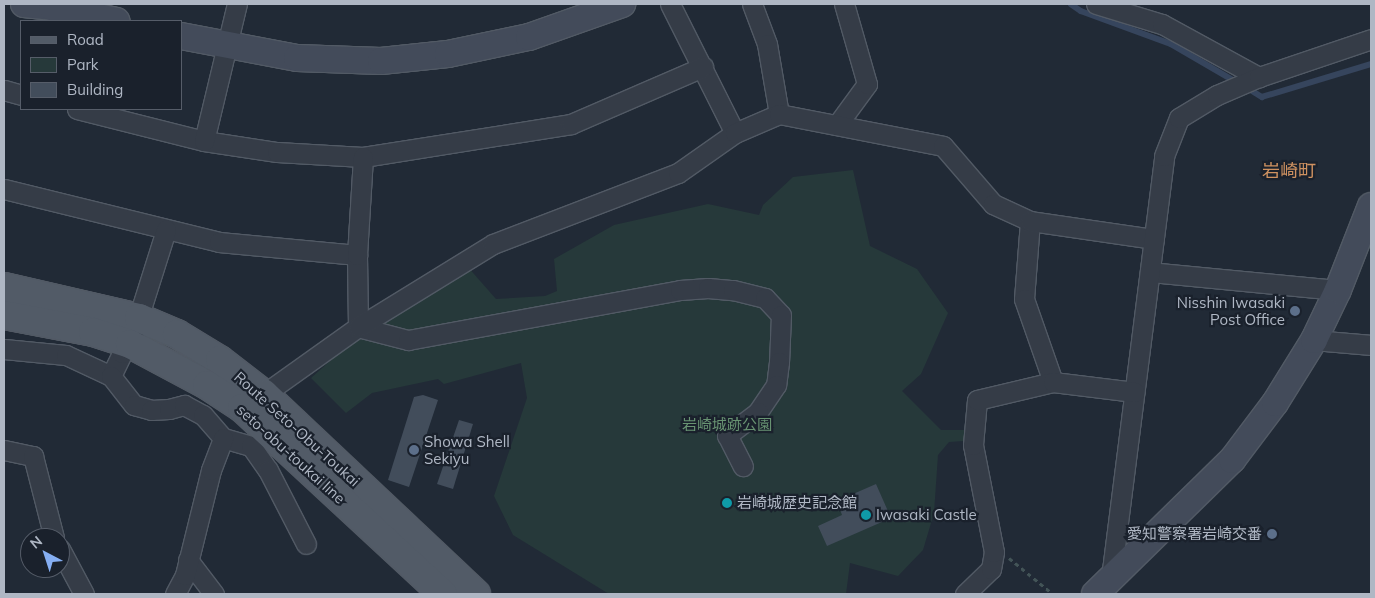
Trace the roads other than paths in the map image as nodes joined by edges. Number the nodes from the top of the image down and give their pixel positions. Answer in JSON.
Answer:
{"nodes":[{"id":1,"x":24,"y":4,"type":"edge"},
{"id":2,"x":237,"y":4,"type":"edge"},
{"id":3,"x":622,"y":4,"type":"edge"},
{"id":4,"x":670,"y":4,"type":"edge"},
{"id":5,"x":752,"y":4,"type":"edge"},
{"id":6,"x":844,"y":4,"type":"edge"},
{"id":7,"x":1096,"y":4,"type":"edge"},
{"id":8,"x":111,"y":20,"type":"edge"},
{"id":9,"x":182,"y":36,"type":"edge"},
{"id":10,"x":1371,"y":39,"type":"edge"},
{"id":11,"x":227,"y":46,"type":"junction"},
{"id":12,"x":703,"y":67,"type":"junction"},
{"id":13,"x":1254,"y":80,"type":"junction"},
{"id":14,"x":4,"y":90,"type":"edge"},
{"id":15,"x":20,"y":95,"type":"edge"},
{"id":16,"x":81,"y":110,"type":"edge"},
{"id":17,"x":780,"y":114,"type":"junction"},
{"id":18,"x":836,"y":125,"type":"junction"},
{"id":19,"x":734,"y":133,"type":"junction"},
{"id":20,"x":204,"y":140,"type":"junction"},
{"id":21,"x":363,"y":157,"type":"junction"},
{"id":22,"x":4,"y":189,"type":"edge"},
{"id":23,"x":1371,"y":206,"type":"edge"},
{"id":24,"x":1030,"y":221,"type":"junction"},
{"id":25,"x":166,"y":230,"type":"junction"},
{"id":26,"x":1154,"y":239,"type":"junction"},
{"id":27,"x":357,"y":255,"type":"junction"},
{"id":28,"x":1150,"y":272,"type":"junction"},
{"id":29,"x":4,"y":286,"type":"edge"},
{"id":30,"x":1338,"y":290,"type":"junction"},
{"id":31,"x":4,"y":315,"type":"edge"},
{"id":32,"x":138,"y":318,"type":"junction"},
{"id":33,"x":358,"y":327,"type":"junction"},
{"id":34,"x":1314,"y":340,"type":"junction"},
{"id":35,"x":130,"y":344,"type":"junction"},
{"id":36,"x":1371,"y":345,"type":"edge"},
{"id":37,"x":4,"y":349,"type":"edge"},
{"id":38,"x":111,"y":376,"type":"junction"},
{"id":39,"x":1054,"y":382,"type":"junction"},
{"id":40,"x":1134,"y":392,"type":"junction"},
{"id":41,"x":264,"y":394,"type":"junction"},
{"id":42,"x":223,"y":438,"type":"junction"},
{"id":43,"x":4,"y":450,"type":"edge"},
{"id":44,"x":742,"y":466,"type":"dead end"},
{"id":45,"x":51,"y":528,"type":"edge"},
{"id":46,"x":306,"y":544,"type":"dead end"},
{"id":47,"x":188,"y":560,"type":"junction"},
{"id":48,"x":70,"y":569,"type":"edge"},
{"id":49,"x":1103,"y":586,"type":"edge"},
{"id":50,"x":82,"y":594,"type":"edge"},
{"id":51,"x":175,"y":594,"type":"edge"},
{"id":52,"x":214,"y":594,"type":"edge"},
{"id":53,"x":443,"y":594,"type":"edge"},
{"id":54,"x":476,"y":594,"type":"edge"},
{"id":55,"x":965,"y":594,"type":"edge"}],
"edges":[{"from":1,"to":8,"type":"main road"},
{"from":2,"to":11,"type":"street"},
{"from":3,"to":11,"type":"main road"},
{"from":4,"to":12,"type":"street"},
{"from":5,"to":17,"type":"street"},
{"from":6,"to":18,"type":"street"},
{"from":7,"to":13,"type":"street"},
{"from":9,"to":11,"type":"main road"},
{"from":10,"to":13,"type":"street"},
{"from":11,"to":20,"type":"street"},
{"from":12,"to":19,"type":"street"},
{"from":12,"to":21,"type":"street"},
{"from":13,"to":26,"type":"street"},
{"from":14,"to":15,"type":"street"},
{"from":16,"to":20,"type":"street"},
{"from":17,"to":18,"type":"street"},
{"from":17,"to":19,"type":"street"},
{"from":18,"to":24,"type":"street"},
{"from":19,"to":33,"type":"street"},
{"from":20,"to":21,"type":"street"},
{"from":21,"to":27,"type":"street"},
{"from":22,"to":25,"type":"street"},
{"from":23,"to":30,"type":"main road"},
{"from":24,"to":26,"type":"street"},
{"from":24,"to":39,"type":"street"},
{"from":25,"to":27,"type":"street"},
{"from":25,"to":32,"type":"street"},
{"from":26,"to":28,"type":"street"},
{"from":27,"to":33,"type":"street"},
{"from":28,"to":30,"type":"street"},
{"from":28,"to":40,"type":"street"},
{"from":29,"to":32,"type":"main road","name":"Route Seto-Obu-Toukai"},
{"from":30,"to":34,"type":"main road"},
{"from":31,"to":35,"type":"main road","name":"seto-obu-toukai line"},
{"from":32,"to":35,"type":"street"},
{"from":32,"to":41,"type":"main road","name":"Route Seto-Obu-Toukai"},
{"from":33,"to":41,"type":"street"},
{"from":33,"to":44,"type":"street"},
{"from":34,"to":36,"type":"street"},
{"from":34,"to":49,"type":"main road"},
{"from":35,"to":38,"type":"street"},
{"from":35,"to":53,"type":"main road","name":"seto-obu-toukai line"},
{"from":37,"to":38,"type":"street"},
{"from":38,"to":42,"type":"street"},
{"from":39,"to":40,"type":"street"},
{"from":39,"to":55,"type":"street"},
{"from":40,"to":49,"type":"street"},
{"from":41,"to":54,"type":"main road","name":"Route Seto-Obu-Toukai"},
{"from":42,"to":46,"type":"street"},
{"from":42,"to":47,"type":"street"},
{"from":43,"to":45,"type":"street"},
{"from":47,"to":51,"type":"street"},
{"from":47,"to":52,"type":"street"},
{"from":48,"to":50,"type":"street"}]}
